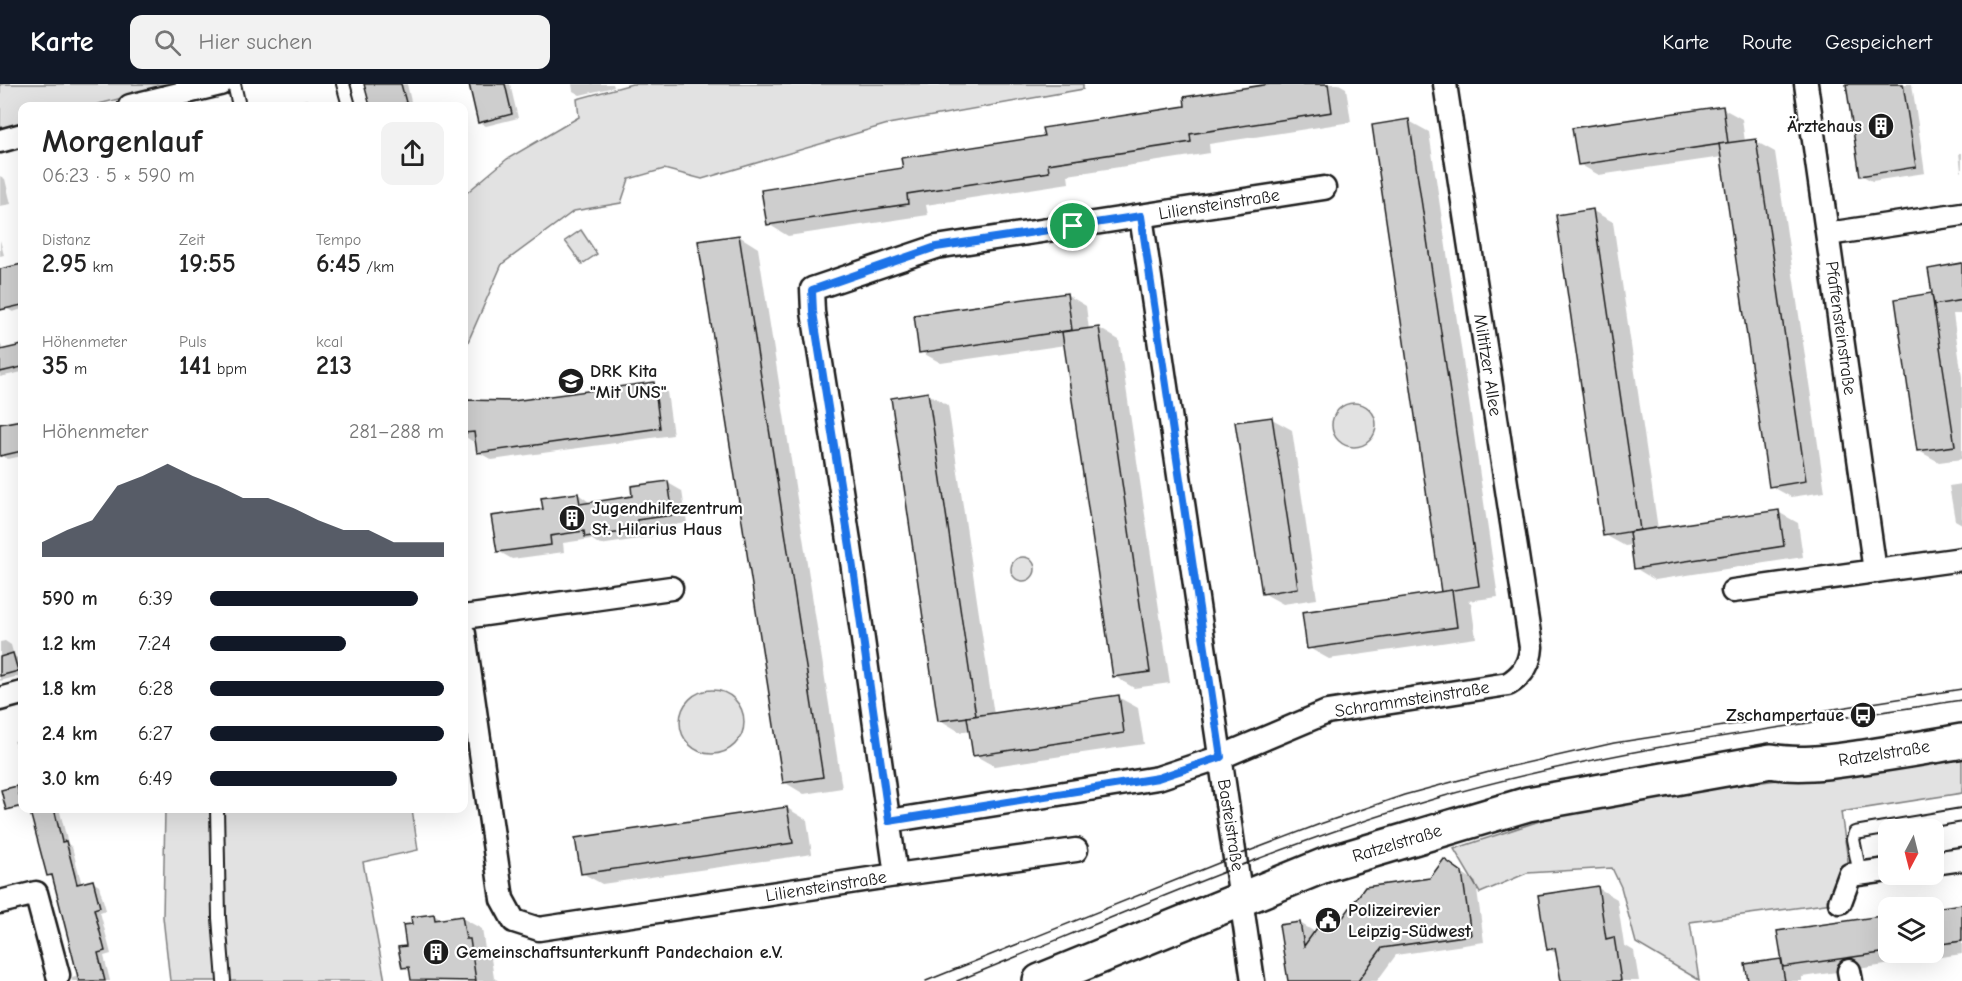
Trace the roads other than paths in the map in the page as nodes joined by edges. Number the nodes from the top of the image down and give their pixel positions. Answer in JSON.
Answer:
{"nodes":[{"id":1,"x":220,"y":84,"type":"edge"},
{"id":2,"x":234,"y":84,"type":"edge"},
{"id":3,"x":343,"y":84,"type":"edge"},
{"id":4,"x":1448,"y":84,"type":"edge"},
{"id":5,"x":1806,"y":84,"type":"edge"},
{"id":6,"x":146,"y":102,"type":"edge"},
{"id":7,"x":237,"y":102,"type":"edge"},
{"id":8,"x":348,"y":102,"type":"edge"},
{"id":9,"x":18,"y":136,"type":"edge"},
{"id":10,"x":0,"y":141,"type":"edge"},
{"id":11,"x":1324,"y":188,"type":"dead end"},
{"id":12,"x":1962,"y":214,"type":"edge"},
{"id":13,"x":1141,"y":216,"type":"junction"},
{"id":14,"x":1828,"y":234,"type":"junction"},
{"id":15,"x":1962,"y":559,"type":"edge"},
{"id":16,"x":1875,"y":571,"type":"junction"},
{"id":17,"x":671,"y":588,"type":"dead end"},
{"id":18,"x":1733,"y":591,"type":"dead end"},
{"id":19,"x":468,"y":616,"type":"edge"},
{"id":20,"x":1531,"y":646,"type":"joint"},
{"id":21,"x":468,"y":662,"type":"edge"},
{"id":22,"x":18,"y":694,"type":"edge"},
{"id":23,"x":0,"y":699,"type":"edge"},
{"id":24,"x":1962,"y":724,"type":"edge"},
{"id":25,"x":1962,"y":741,"type":"edge"},
{"id":26,"x":1221,"y":757,"type":"junction"},
{"id":27,"x":1771,"y":761,"type":"junction"},
{"id":28,"x":217,"y":813,"type":"edge"},
{"id":29,"x":1962,"y":815,"type":"edge"},
{"id":30,"x":889,"y":821,"type":"junction"},
{"id":31,"x":1076,"y":850,"type":"dead end"},
{"id":32,"x":1962,"y":859,"type":"edge"},
{"id":33,"x":1944,"y":862,"type":"edge"},
{"id":34,"x":1878,"y":871,"type":"edge"},
{"id":35,"x":1860,"y":874,"type":"junction"},
{"id":36,"x":896,"y":875,"type":"junction"},
{"id":37,"x":1243,"y":899,"type":"junction"},
{"id":38,"x":0,"y":902,"type":"edge"},
{"id":39,"x":1840,"y":902,"type":"dead end"},
{"id":40,"x":58,"y":975,"type":"dead end"},
{"id":41,"x":224,"y":981,"type":"edge"},
{"id":42,"x":1040,"y":981,"type":"edge"},
{"id":43,"x":1253,"y":981,"type":"edge"}],
"edges":[{"from":1,"to":6,"type":"street"},
{"from":2,"to":7,"type":"lane"},
{"from":3,"to":8,"type":"lane"},
{"from":4,"to":20,"type":"street","name":"Miltitzer Allee"},
{"from":5,"to":14,"type":"street","name":"Pfaffensteinstraße"},
{"from":9,"to":10,"type":"street"},
{"from":11,"to":13,"type":"street","name":"Liliensteinstraße"},
{"from":12,"to":14,"type":"street"},
{"from":13,"to":26,"type":"street","name":"Basteistraße"},
{"from":13,"to":30,"type":"street","name":"Liliensteinstraße"},
{"from":14,"to":16,"type":"street","name":"Pfaffensteinstraße"},
{"from":15,"to":16,"type":"street"},
{"from":16,"to":18,"type":"street"},
{"from":17,"to":19,"type":"street"},
{"from":20,"to":26,"type":"street","name":"Schrammsteinstraße"},
{"from":21,"to":36,"type":"street","name":"Liliensteinstraße"},
{"from":22,"to":23,"type":"street"},
{"from":24,"to":27,"type":"main road","name":"Ratzelstraße"},
{"from":25,"to":27,"type":"main road","name":"Ratzelstraße"},
{"from":26,"to":30,"type":"street","name":"Schrammsteinstraße"},
{"from":26,"to":37,"type":"street","name":"Basteistraße"},
{"from":27,"to":37,"type":"main road","name":"Ratzelstraße"},
{"from":28,"to":41,"type":"lane"},
{"from":29,"to":35,"type":"lane"},
{"from":30,"to":36,"type":"street","name":"Liliensteinstraße"},
{"from":31,"to":36,"type":"street"},
{"from":32,"to":33,"type":"street"},
{"from":34,"to":35,"type":"street"},
{"from":35,"to":39,"type":"street"},
{"from":37,"to":42,"type":"main road","name":"Ratzelstraße"},
{"from":37,"to":43,"type":"street","name":"Basteistraße"},
{"from":38,"to":40,"type":"street"}]}
